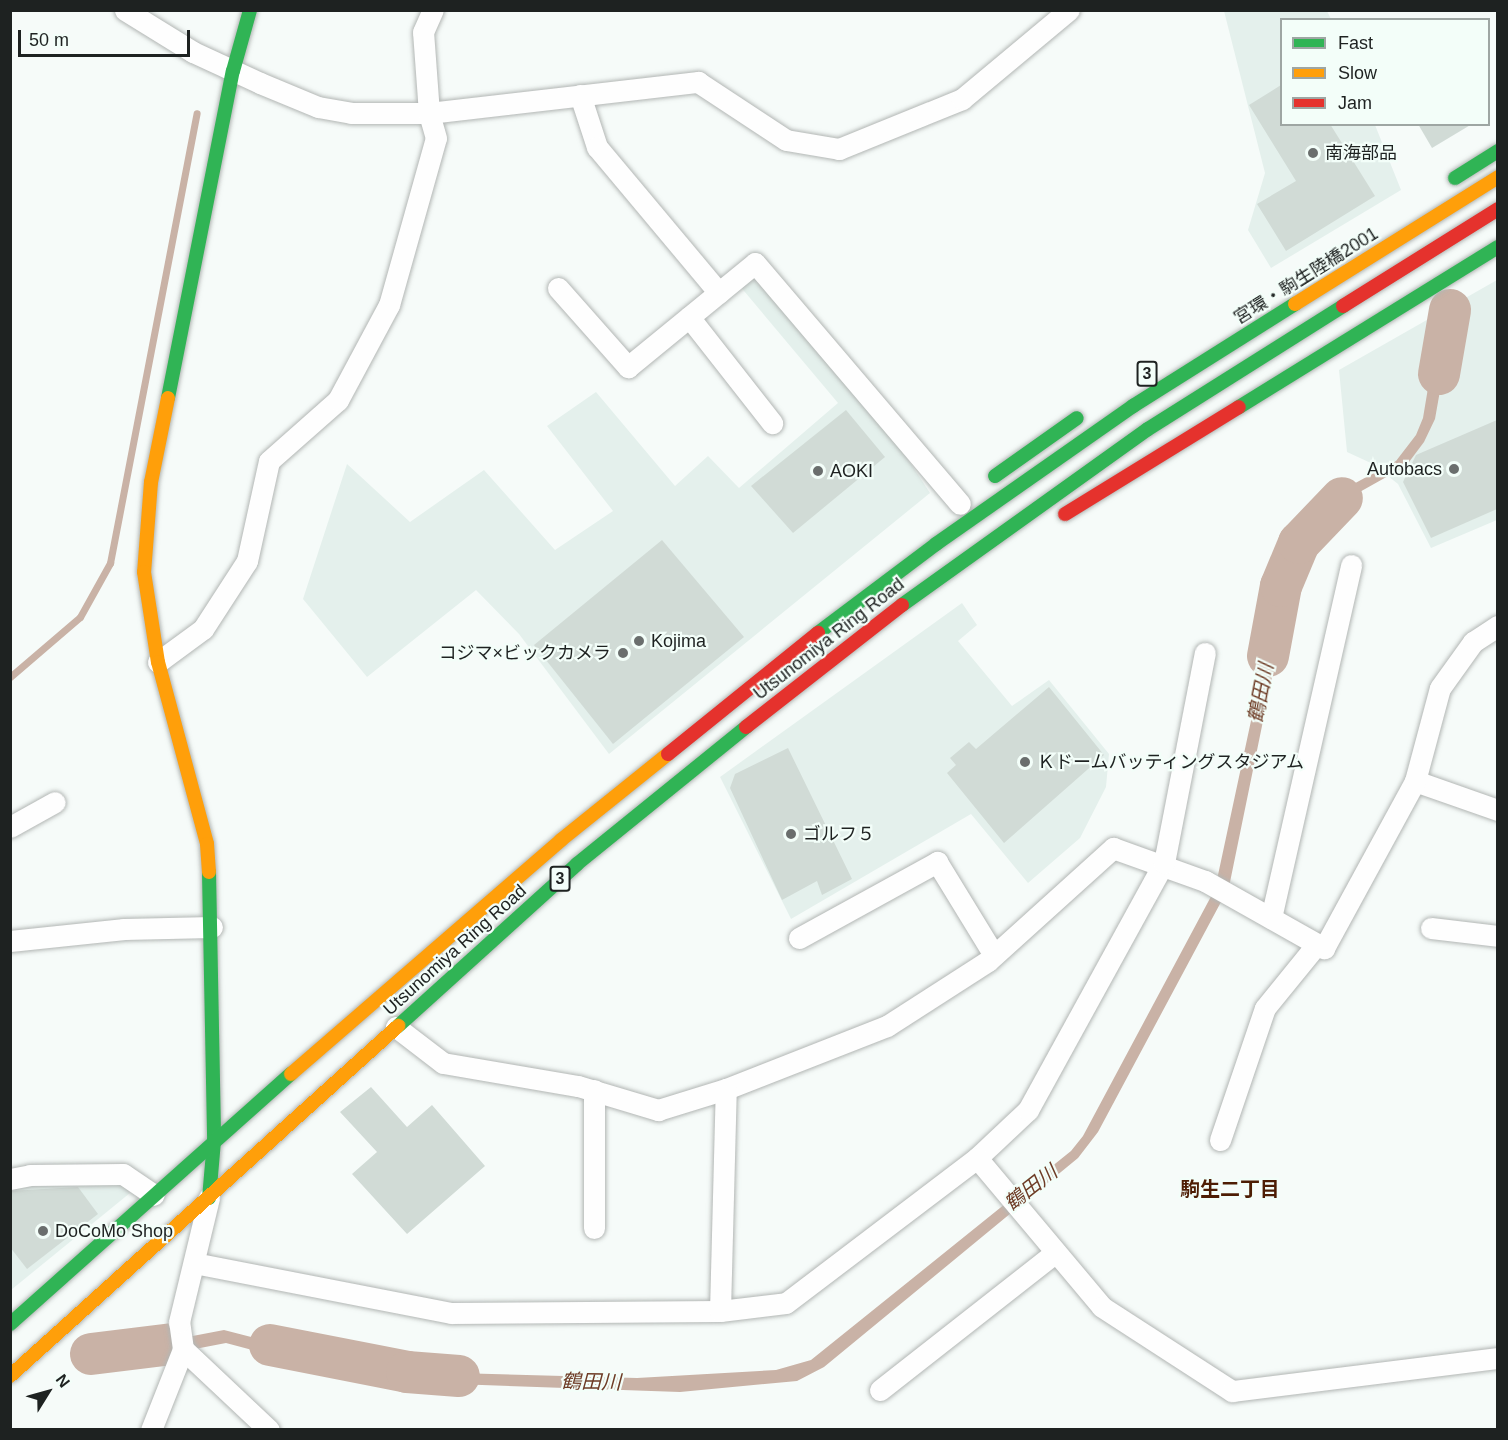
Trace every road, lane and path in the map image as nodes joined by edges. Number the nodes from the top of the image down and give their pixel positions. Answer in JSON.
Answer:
{"nodes":[{"id":1,"x":126,"y":10,"type":"edge"},
{"id":2,"x":250,"y":10,"type":"edge"},
{"id":3,"x":433,"y":10,"type":"edge"},
{"id":4,"x":1069,"y":10,"type":"edge"},
{"id":5,"x":233,"y":71,"type":"junction"},
{"id":6,"x":580,"y":95,"type":"junction"},
{"id":7,"x":429,"y":113,"type":"junction"},
{"id":8,"x":1497,"y":151,"type":"edge"},
{"id":9,"x":1497,"y":177,"type":"edge"},
{"id":10,"x":1437,"y":189,"type":"dead end"},
{"id":11,"x":1497,"y":209,"type":"edge"},
{"id":12,"x":1497,"y":247,"type":"edge"},
{"id":13,"x":558,"y":288,"type":"dead end"},
{"id":14,"x":719,"y":293,"type":"junction"},
{"id":15,"x":689,"y":317,"type":"junction"},
{"id":16,"x":1133,"y":406,"type":"joint"},
{"id":17,"x":1095,"y":407,"type":"dead end"},
{"id":18,"x":772,"y":423,"type":"dead end"},
{"id":19,"x":964,"y":500,"type":"joint"},
{"id":20,"x":1054,"y":521,"type":"dead end"},
{"id":21,"x":886,"y":563,"type":"dead end"},
{"id":22,"x":1351,"y":565,"type":"dead end"},
{"id":23,"x":917,"y":614,"type":"dead end"},
{"id":24,"x":1497,"y":626,"type":"edge"},
{"id":25,"x":821,"y":631,"type":"junction"},
{"id":26,"x":837,"y":653,"type":"junction"},
{"id":27,"x":1205,"y":653,"type":"dead end"},
{"id":28,"x":159,"y":662,"type":"junction"},
{"id":29,"x":1415,"y":781,"type":"junction"},
{"id":30,"x":55,"y":802,"type":"dead end"},
{"id":31,"x":1497,"y":810,"type":"edge"},
{"id":32,"x":10,"y":827,"type":"edge"},
{"id":33,"x":1164,"y":863,"type":"junction"},
{"id":34,"x":1271,"y":918,"type":"junction"},
{"id":35,"x":212,"y":927,"type":"junction"},
{"id":36,"x":1431,"y":928,"type":"dead end"},
{"id":37,"x":1497,"y":936,"type":"edge"},
{"id":38,"x":800,"y":938,"type":"dead end"},
{"id":39,"x":10,"y":941,"type":"edge"},
{"id":40,"x":1317,"y":944,"type":"junction"},
{"id":41,"x":994,"y":955,"type":"junction"},
{"id":42,"x":396,"y":1027,"type":"junction"},
{"id":43,"x":726,"y":1089,"type":"junction"},
{"id":44,"x":594,"y":1090,"type":"junction"},
{"id":45,"x":1220,"y":1140,"type":"dead end"},
{"id":46,"x":214,"y":1141,"type":"junction"},
{"id":47,"x":977,"y":1158,"type":"junction"},
{"id":48,"x":10,"y":1179,"type":"edge"},
{"id":49,"x":154,"y":1195,"type":"junction"},
{"id":50,"x":209,"y":1198,"type":"junction"},
{"id":51,"x":594,"y":1228,"type":"dead end"},
{"id":52,"x":1055,"y":1252,"type":"junction"},
{"id":53,"x":194,"y":1263,"type":"junction"},
{"id":54,"x":720,"y":1311,"type":"junction"},
{"id":55,"x":10,"y":1324,"type":"edge"},
{"id":56,"x":183,"y":1349,"type":"junction"},
{"id":57,"x":1497,"y":1358,"type":"edge"},
{"id":58,"x":10,"y":1376,"type":"edge"},
{"id":59,"x":880,"y":1390,"type":"dead end"},
{"id":60,"x":151,"y":1430,"type":"edge"},
{"id":61,"x":269,"y":1430,"type":"edge"}],
"edges":[{"from":1,"to":5,"type":"street"},
{"from":2,"to":5,"type":"main road"},
{"from":3,"to":7,"type":"street"},
{"from":4,"to":6,"type":"street"},
{"from":5,"to":7,"type":"street"},
{"from":5,"to":28,"type":"main road"},
{"from":6,"to":7,"type":"street"},
{"from":6,"to":14,"type":"street"},
{"from":7,"to":28,"type":"street"},
{"from":8,"to":10,"type":"main road"},
{"from":9,"to":16,"type":"main road","name":"宮環・駒生陸橋2001","number":"3"},
{"from":11,"to":26,"type":"main road","name":"Utsunomiya Ring Road","number":"3"},
{"from":12,"to":20,"type":"main road"},
{"from":13,"to":15,"type":"street"},
{"from":14,"to":15,"type":"street"},
{"from":14,"to":19,"type":"street"},
{"from":15,"to":18,"type":"street"},
{"from":16,"to":25,"type":"main road","name":"Utsunomiya Ring Road","number":"3"},
{"from":17,"to":19,"type":"main road"},
{"from":21,"to":25,"type":"main road","number":"3"},
{"from":22,"to":34,"type":"street"},
{"from":23,"to":26,"type":"main road","number":"3"},
{"from":24,"to":29,"type":"street"},
{"from":25,"to":46,"type":"main road","name":"Utsunomiya Ring Road","number":"3"},
{"from":26,"to":42,"type":"main road","name":"Utsunomiya Ring Road","number":"3"},
{"from":27,"to":33,"type":"street"},
{"from":28,"to":35,"type":"main road"},
{"from":29,"to":31,"type":"street"},
{"from":29,"to":40,"type":"street"},
{"from":30,"to":32,"type":"street"},
{"from":33,"to":34,"type":"street"},
{"from":33,"to":41,"type":"street"},
{"from":33,"to":47,"type":"street"},
{"from":34,"to":40,"type":"street"},
{"from":35,"to":39,"type":"street"},
{"from":35,"to":46,"type":"main road"},
{"from":36,"to":37,"type":"street"},
{"from":38,"to":41,"type":"street"},
{"from":40,"to":45,"type":"street"},
{"from":41,"to":43,"type":"street"},
{"from":42,"to":44,"type":"street"},
{"from":42,"to":50,"type":"main road","name":"Utsunomiya Ring Road","number":"3"},
{"from":43,"to":44,"type":"street"},
{"from":43,"to":54,"type":"street"},
{"from":44,"to":51,"type":"street"},
{"from":46,"to":49,"type":"main road","name":"Utsunomiya Ring Road","number":"3"},
{"from":46,"to":50,"type":"main road"},
{"from":47,"to":52,"type":"street"},
{"from":47,"to":54,"type":"street"},
{"from":48,"to":49,"type":"street"},
{"from":49,"to":55,"type":"main road","name":"Utsunomiya Ring Road","number":"3"},
{"from":50,"to":53,"type":"street"},
{"from":50,"to":58,"type":"main road","name":"Utsunomiya Ring Road","number":"3"},
{"from":52,"to":57,"type":"street"},
{"from":52,"to":59,"type":"street"},
{"from":53,"to":54,"type":"street"},
{"from":53,"to":56,"type":"street"},
{"from":56,"to":60,"type":"street"},
{"from":56,"to":61,"type":"street"}]}
